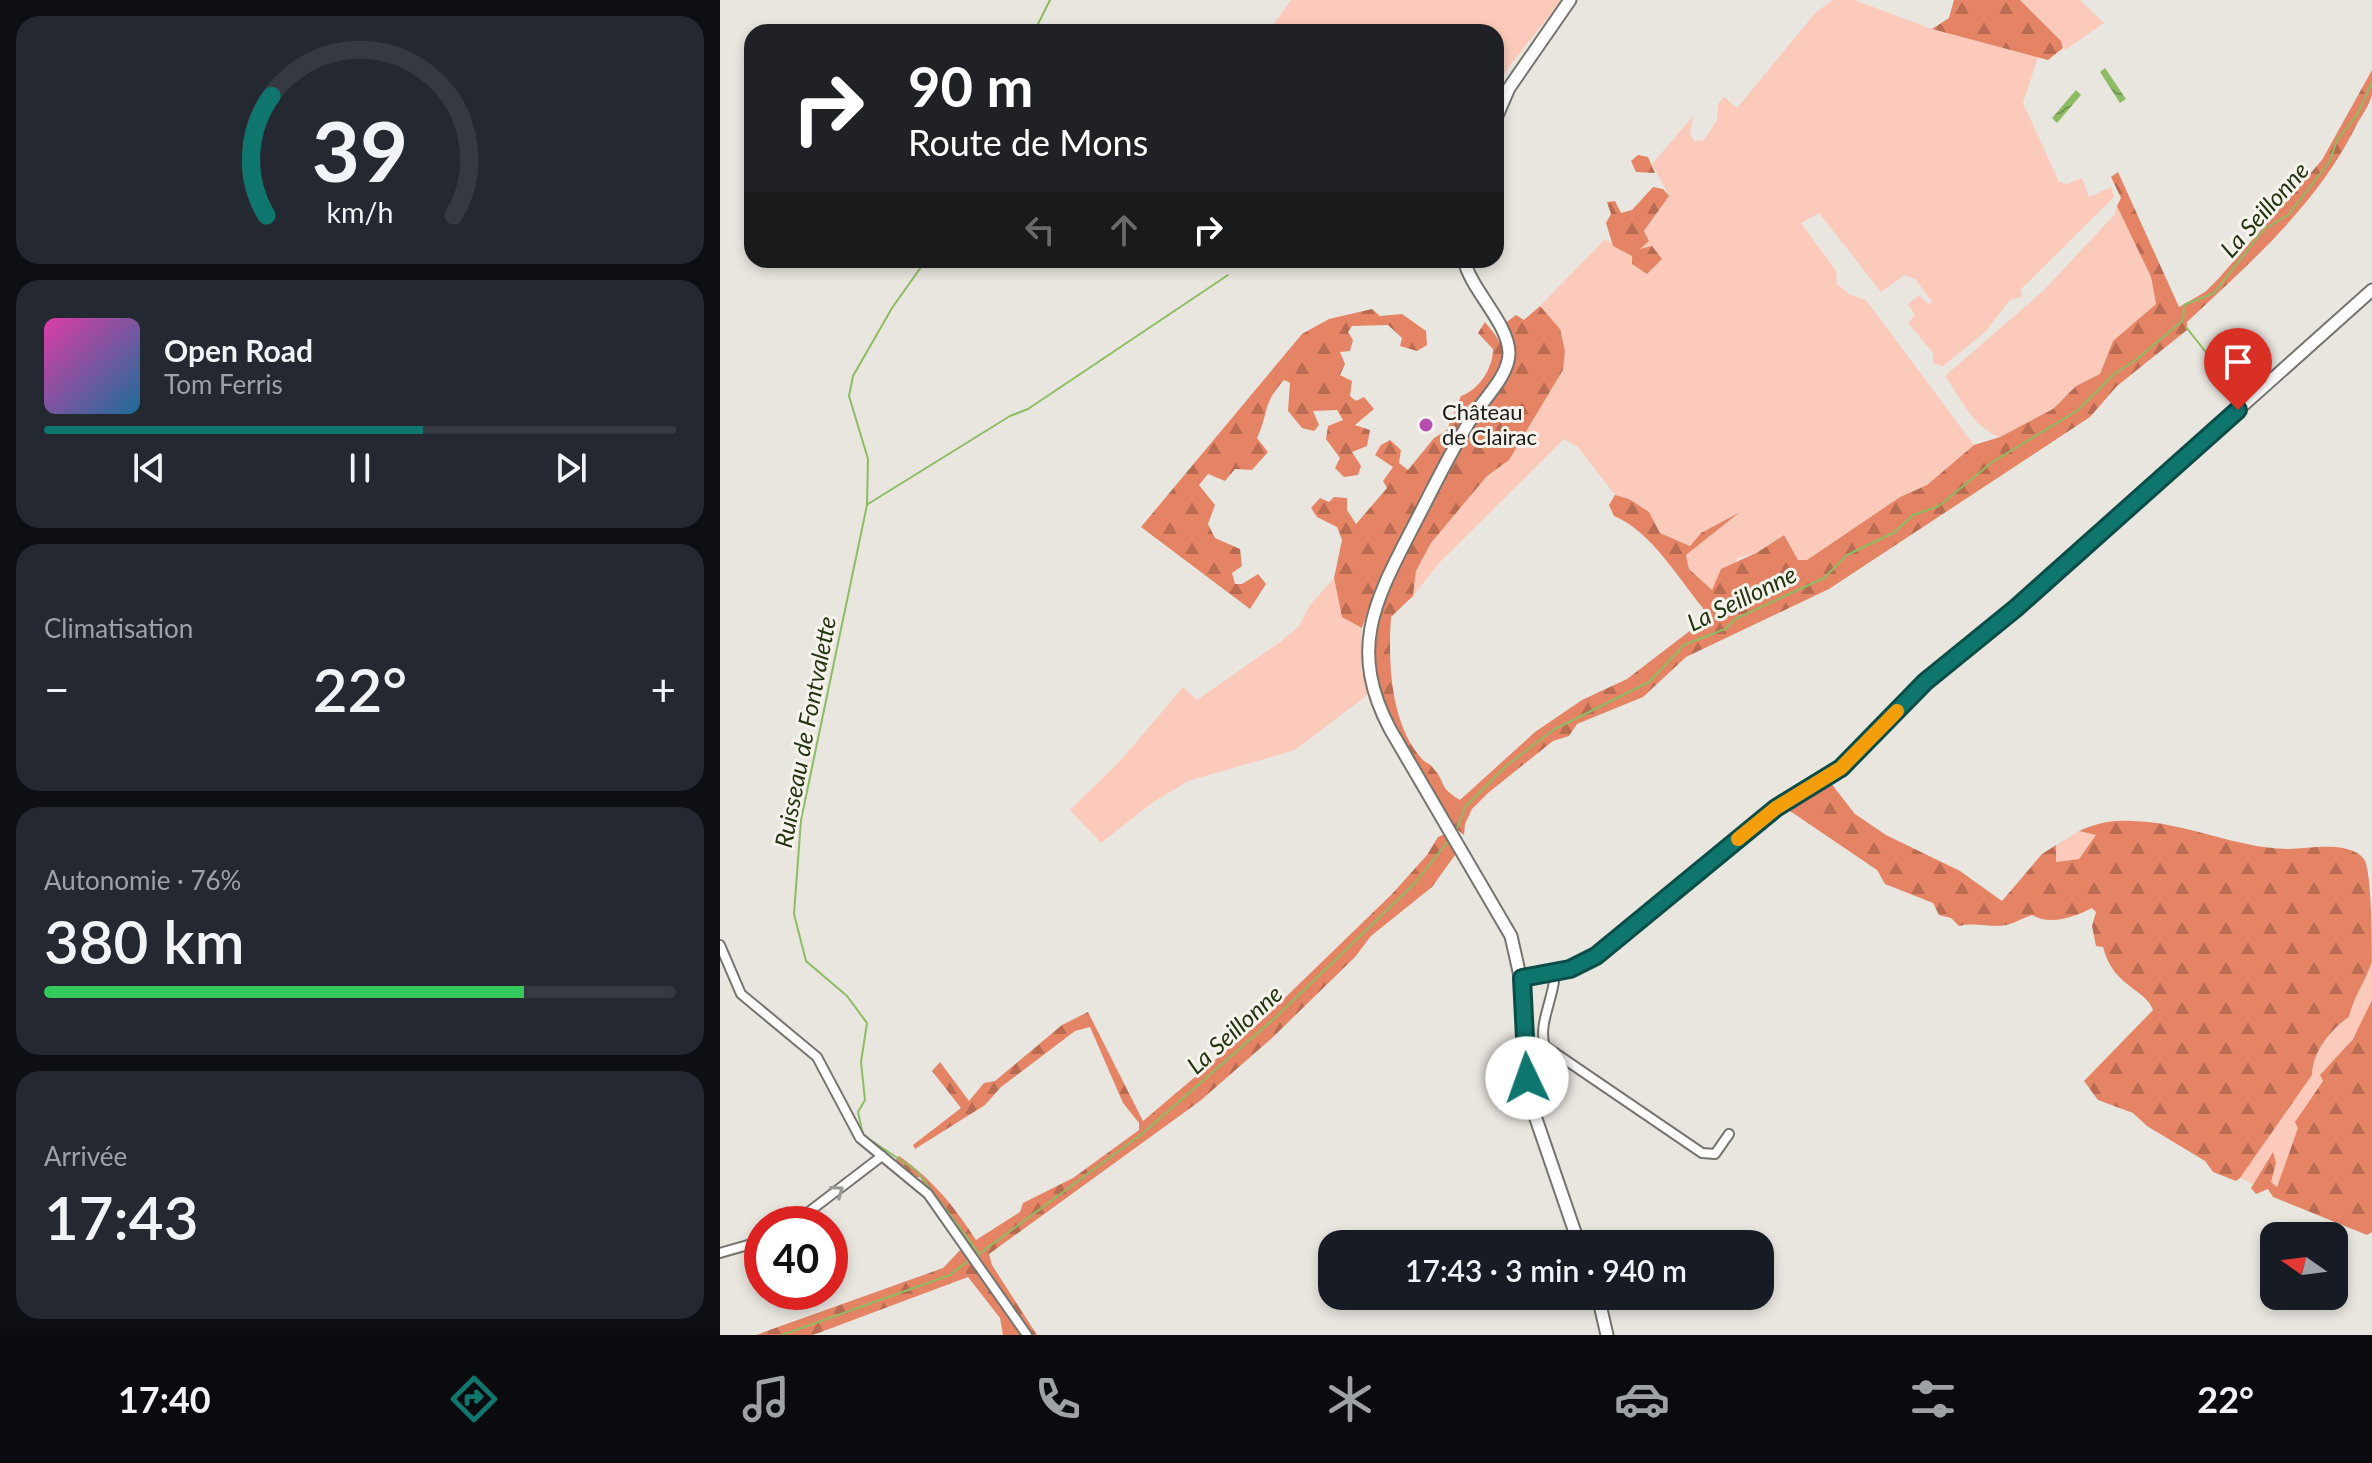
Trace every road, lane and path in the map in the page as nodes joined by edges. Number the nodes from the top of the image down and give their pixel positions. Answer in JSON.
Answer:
{"nodes":[{"id":1,"x":1570,"y":0,"type":"edge"},
{"id":2,"x":1504,"y":100,"type":"edge"},
{"id":3,"x":1466,"y":268,"type":"edge"},
{"id":4,"x":2372,"y":290,"type":"edge"},
{"id":5,"x":720,"y":945,"type":"edge"},
{"id":6,"x":1555,"y":970,"type":"junction"},
{"id":7,"x":1520,"y":972,"type":"junction"},
{"id":8,"x":1729,"y":1134,"type":"dead end"},
{"id":9,"x":882,"y":1156,"type":"junction"},
{"id":10,"x":817,"y":1206,"type":"edge"},
{"id":11,"x":1574,"y":1230,"type":"edge"},
{"id":12,"x":744,"y":1246,"type":"edge"},
{"id":13,"x":720,"y":1253,"type":"edge"},
{"id":14,"x":1601,"y":1310,"type":"edge"},
{"id":15,"x":1027,"y":1335,"type":"edge"},
{"id":16,"x":1607,"y":1335,"type":"edge"}],
"edges":[{"from":1,"to":2,"type":"street"},
{"from":3,"to":7,"type":"street"},
{"from":4,"to":6,"type":"street"},
{"from":5,"to":9,"type":"street"},
{"from":6,"to":7,"type":"street"},
{"from":6,"to":8,"type":"street"},
{"from":7,"to":11,"type":"street"},
{"from":10,"to":9,"type":"street","one_way":true},
{"from":9,"to":15,"type":"street"},
{"from":12,"to":13,"type":"street"},
{"from":14,"to":16,"type":"street"}]}
